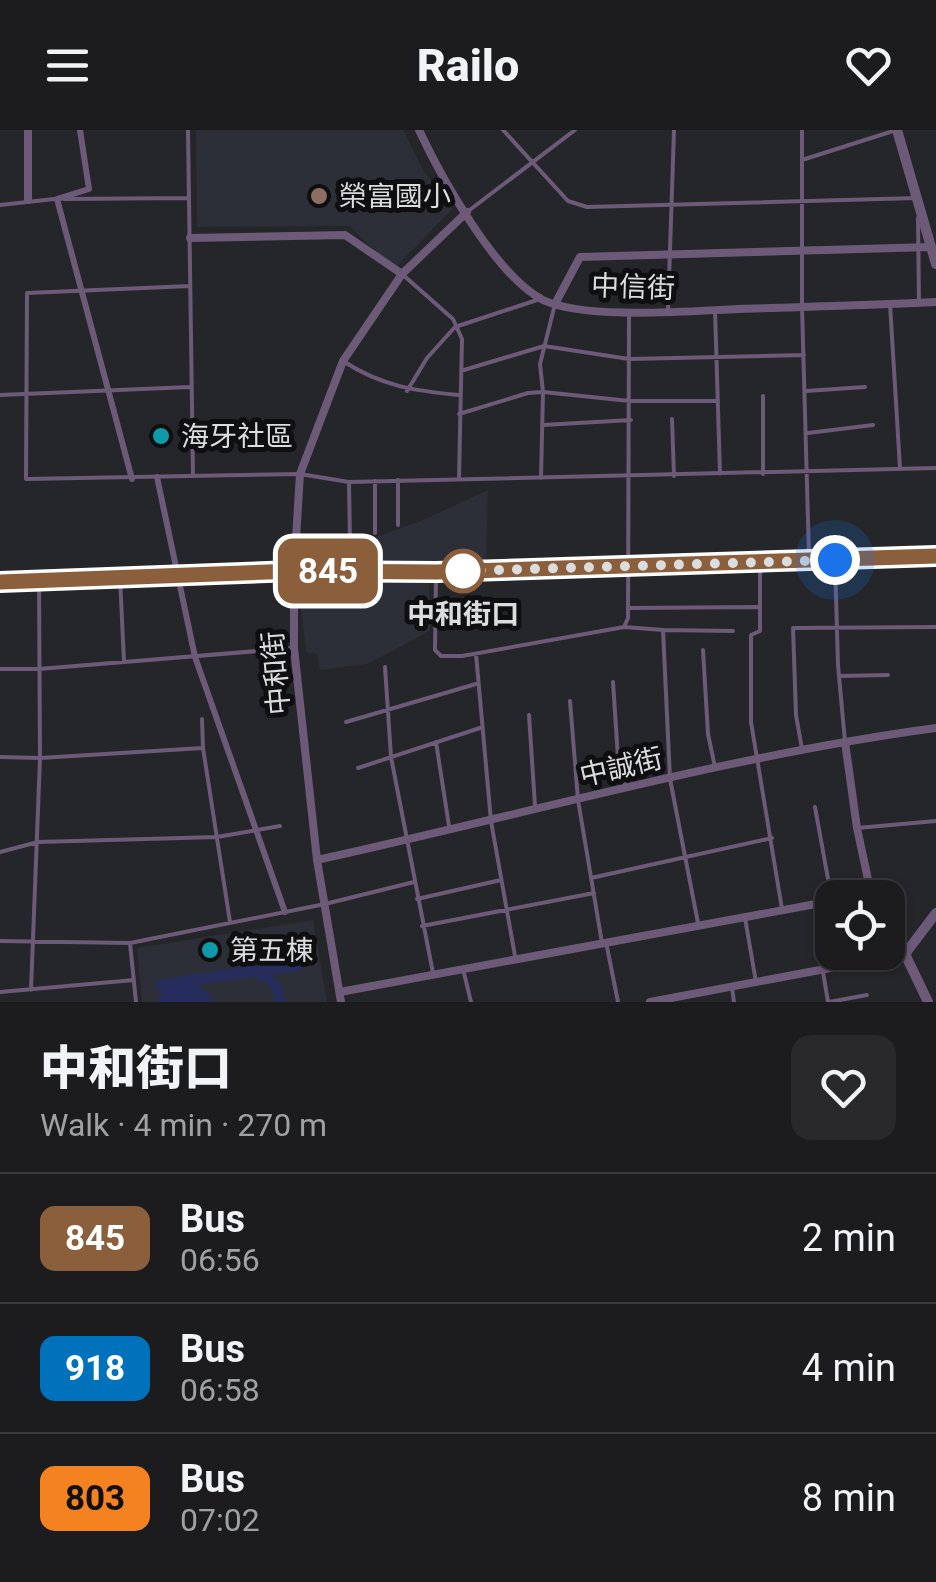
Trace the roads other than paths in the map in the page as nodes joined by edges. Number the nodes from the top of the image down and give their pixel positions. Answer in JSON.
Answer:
{"nodes":[{"id":1,"x":28,"y":130,"type":"edge"},
{"id":2,"x":80,"y":130,"type":"edge"},
{"id":3,"x":188,"y":130,"type":"edge"},
{"id":4,"x":419,"y":130,"type":"edge"},
{"id":5,"x":503,"y":130,"type":"edge"},
{"id":6,"x":575,"y":130,"type":"edge"},
{"id":7,"x":674,"y":130,"type":"edge"},
{"id":8,"x":802,"y":130,"type":"edge"},
{"id":9,"x":897,"y":130,"type":"edge"},
{"id":10,"x":802,"y":160,"type":"junction"},
{"id":11,"x":533,"y":161,"type":"junction"},
{"id":12,"x":189,"y":198,"type":"junction"},
{"id":13,"x":28,"y":200,"type":"junction"},
{"id":14,"x":58,"y":200,"type":"junction"},
{"id":15,"x":803,"y":201,"type":"junction"},
{"id":16,"x":917,"y":201,"type":"junction"},
{"id":17,"x":671,"y":205,"type":"junction"},
{"id":18,"x":0,"y":206,"type":"edge"},
{"id":19,"x":467,"y":212,"type":"junction"},
{"id":20,"x":190,"y":238,"type":"junction"},
{"id":21,"x":925,"y":247,"type":"junction"},
{"id":22,"x":802,"y":251,"type":"junction"},
{"id":23,"x":670,"y":255,"type":"junction"},
{"id":24,"x":936,"y":264,"type":"edge"},
{"id":25,"x":402,"y":274,"type":"junction"},
{"id":26,"x":190,"y":286,"type":"junction"},
{"id":27,"x":82,"y":290,"type":"junction"},
{"id":28,"x":540,"y":298,"type":"junction"},
{"id":29,"x":936,"y":302,"type":"edge"},
{"id":30,"x":919,"y":303,"type":"junction"},
{"id":31,"x":555,"y":304,"type":"junction"},
{"id":32,"x":890,"y":304,"type":"junction"},
{"id":33,"x":802,"y":307,"type":"junction"},
{"id":34,"x":715,"y":310,"type":"junction"},
{"id":35,"x":629,"y":312,"type":"junction"},
{"id":36,"x":668,"y":312,"type":"junction"},
{"id":37,"x":455,"y":327,"type":"junction"},
{"id":38,"x":544,"y":346,"type":"junction"},
{"id":39,"x":804,"y":355,"type":"junction"},
{"id":40,"x":716,"y":356,"type":"junction"},
{"id":41,"x":629,"y":359,"type":"junction"},
{"id":42,"x":343,"y":361,"type":"junction"},
{"id":43,"x":464,"y":370,"type":"junction"},
{"id":44,"x":190,"y":387,"type":"junction"},
{"id":45,"x":865,"y":387,"type":"dead end"},
{"id":46,"x":110,"y":390,"type":"junction"},
{"id":47,"x":806,"y":390,"type":"junction"},
{"id":48,"x":408,"y":391,"type":"junction"},
{"id":49,"x":543,"y":392,"type":"junction"},
{"id":50,"x":27,"y":394,"type":"junction"},
{"id":51,"x":0,"y":395,"type":"edge"},
{"id":52,"x":460,"y":396,"type":"junction"},
{"id":53,"x":762,"y":396,"type":"dead end"},
{"id":54,"x":630,"y":401,"type":"junction"},
{"id":55,"x":718,"y":401,"type":"junction"},
{"id":56,"x":460,"y":414,"type":"junction"},
{"id":57,"x":672,"y":419,"type":"dead end"},
{"id":58,"x":631,"y":420,"type":"junction"},
{"id":59,"x":543,"y":425,"type":"junction"},
{"id":60,"x":872,"y":425,"type":"dead end"},
{"id":61,"x":808,"y":433,"type":"junction"},
{"id":62,"x":900,"y":468,"type":"junction"},
{"id":63,"x":936,"y":468,"type":"edge"},
{"id":64,"x":808,"y":472,"type":"junction"},
{"id":65,"x":300,"y":474,"type":"junction"},
{"id":66,"x":720,"y":474,"type":"junction"},
{"id":67,"x":763,"y":474,"type":"junction"},
{"id":68,"x":193,"y":475,"type":"junction"},
{"id":69,"x":674,"y":476,"type":"junction"},
{"id":70,"x":630,"y":477,"type":"junction"},
{"id":71,"x":157,"y":478,"type":"junction"},
{"id":72,"x":459,"y":478,"type":"junction"},
{"id":73,"x":540,"y":478,"type":"junction"},
{"id":74,"x":132,"y":479,"type":"junction"},
{"id":75,"x":398,"y":480,"type":"junction"},
{"id":76,"x":375,"y":481,"type":"junction"},
{"id":77,"x":349,"y":482,"type":"junction"},
{"id":78,"x":398,"y":525,"type":"dead end"},
{"id":79,"x":376,"y":534,"type":"dead end"},
{"id":80,"x":350,"y":544,"type":"dead end"},
{"id":81,"x":936,"y":556,"type":"edge"},
{"id":82,"x":809,"y":560,"type":"junction"},
{"id":83,"x":835,"y":560,"type":"junction"},
{"id":84,"x":760,"y":562,"type":"junction"},
{"id":85,"x":627,"y":565,"type":"junction"},
{"id":86,"x":294,"y":571,"type":"junction"},
{"id":87,"x":436,"y":572,"type":"junction"},
{"id":88,"x":177,"y":574,"type":"junction"},
{"id":89,"x":120,"y":577,"type":"junction"},
{"id":90,"x":40,"y":581,"type":"junction"},
{"id":91,"x":0,"y":582,"type":"edge"},
{"id":92,"x":760,"y":607,"type":"junction"},
{"id":93,"x":628,"y":608,"type":"junction"},
{"id":94,"x":936,"y":627,"type":"edge"},
{"id":95,"x":624,"y":628,"type":"junction"},
{"id":96,"x":836,"y":628,"type":"junction"},
{"id":97,"x":663,"y":630,"type":"junction"},
{"id":98,"x":733,"y":631,"type":"dead end"},
{"id":99,"x":294,"y":648,"type":"junction"},
{"id":100,"x":703,"y":650,"type":"dead end"},
{"id":101,"x":476,"y":654,"type":"junction"},
{"id":102,"x":194,"y":656,"type":"junction"},
{"id":103,"x":124,"y":662,"type":"junction"},
{"id":104,"x":0,"y":668,"type":"edge"},
{"id":105,"x":385,"y":668,"type":"dead end"},
{"id":106,"x":40,"y":669,"type":"junction"},
{"id":107,"x":888,"y":675,"type":"dead end"},
{"id":108,"x":839,"y":676,"type":"junction"},
{"id":109,"x":613,"y":682,"type":"dead end"},
{"id":110,"x":478,"y":684,"type":"junction"},
{"id":111,"x":570,"y":701,"type":"dead end"},
{"id":112,"x":387,"y":710,"type":"junction"},
{"id":113,"x":530,"y":715,"type":"dead end"},
{"id":114,"x":202,"y":719,"type":"dead end"},
{"id":115,"x":346,"y":722,"type":"dead end"},
{"id":116,"x":480,"y":728,"type":"junction"},
{"id":117,"x":936,"y":728,"type":"edge"},
{"id":118,"x":436,"y":742,"type":"junction"},
{"id":119,"x":846,"y":742,"type":"junction"},
{"id":120,"x":203,"y":748,"type":"junction"},
{"id":121,"x":802,"y":749,"type":"junction"},
{"id":122,"x":0,"y":757,"type":"edge"},
{"id":123,"x":756,"y":757,"type":"junction"},
{"id":124,"x":40,"y":758,"type":"junction"},
{"id":125,"x":392,"y":758,"type":"junction"},
{"id":126,"x":715,"y":767,"type":"junction"},
{"id":127,"x":358,"y":768,"type":"dead end"},
{"id":128,"x":670,"y":778,"type":"junction"},
{"id":129,"x":626,"y":789,"type":"junction"},
{"id":130,"x":578,"y":800,"type":"junction"},
{"id":131,"x":814,"y":808,"type":"dead end"},
{"id":132,"x":536,"y":810,"type":"junction"},
{"id":133,"x":491,"y":821,"type":"junction"},
{"id":134,"x":936,"y":821,"type":"edge"},
{"id":135,"x":280,"y":826,"type":"dead end"},
{"id":136,"x":857,"y":828,"type":"junction"},
{"id":137,"x":257,"y":830,"type":"junction"},
{"id":138,"x":450,"y":831,"type":"junction"},
{"id":139,"x":217,"y":837,"type":"junction"},
{"id":140,"x":772,"y":838,"type":"junction"},
{"id":141,"x":407,"y":840,"type":"junction"},
{"id":142,"x":38,"y":842,"type":"junction"},
{"id":143,"x":0,"y":852,"type":"edge"},
{"id":144,"x":685,"y":857,"type":"junction"},
{"id":145,"x":317,"y":860,"type":"junction"},
{"id":146,"x":592,"y":878,"type":"junction"},
{"id":147,"x":501,"y":880,"type":"junction"},
{"id":148,"x":828,"y":880,"type":"edge"},
{"id":149,"x":868,"y":880,"type":"edge"},
{"id":150,"x":414,"y":882,"type":"junction"},
{"id":151,"x":594,"y":893,"type":"junction"},
{"id":152,"x":417,"y":899,"type":"junction"},
{"id":153,"x":325,"y":904,"type":"junction"},
{"id":154,"x":815,"y":904,"type":"edge"},
{"id":155,"x":506,"y":909,"type":"junction"},
{"id":156,"x":782,"y":910,"type":"junction"},
{"id":157,"x":285,"y":912,"type":"junction"},
{"id":158,"x":936,"y":913,"type":"edge"},
{"id":159,"x":745,"y":917,"type":"junction"},
{"id":160,"x":230,"y":923,"type":"junction"},
{"id":161,"x":422,"y":926,"type":"junction"},
{"id":162,"x":698,"y":926,"type":"junction"},
{"id":163,"x":0,"y":940,"type":"edge"},
{"id":164,"x":30,"y":940,"type":"junction"},
{"id":165,"x":130,"y":943,"type":"junction"},
{"id":166,"x":604,"y":943,"type":"junction"},
{"id":167,"x":906,"y":954,"type":"joint"},
{"id":168,"x":515,"y":959,"type":"junction"},
{"id":169,"x":463,"y":968,"type":"junction"},
{"id":170,"x":823,"y":970,"type":"joint"},
{"id":171,"x":433,"y":973,"type":"junction"},
{"id":172,"x":134,"y":980,"type":"junction"},
{"id":173,"x":756,"y":982,"type":"junction"},
{"id":174,"x":732,"y":987,"type":"junction"},
{"id":175,"x":31,"y":990,"type":"junction"},
{"id":176,"x":0,"y":992,"type":"edge"},
{"id":177,"x":867,"y":995,"type":"dead end"},
{"id":178,"x":341,"y":997,"type":"edge"},
{"id":179,"x":136,"y":1002,"type":"edge"},
{"id":180,"x":471,"y":1002,"type":"edge"},
{"id":181,"x":618,"y":1002,"type":"edge"},
{"id":182,"x":650,"y":1002,"type":"edge"},
{"id":183,"x":734,"y":1002,"type":"edge"},
{"id":184,"x":829,"y":1002,"type":"edge"},
{"id":185,"x":928,"y":1002,"type":"edge"}],
"edges":[{"from":1,"to":13,"type":"street"},
{"from":2,"to":14,"type":"street"},
{"from":3,"to":12,"type":"lane"},
{"from":4,"to":19,"type":"street","name":"中信街"},
{"from":5,"to":11,"type":"lane"},
{"from":6,"to":11,"type":"lane"},
{"from":7,"to":17,"type":"lane"},
{"from":8,"to":10,"type":"lane"},
{"from":9,"to":10,"type":"lane"},
{"from":9,"to":16,"type":"street"},
{"from":10,"to":15,"type":"lane"},
{"from":11,"to":17,"type":"lane"},
{"from":11,"to":19,"type":"lane"},
{"from":12,"to":14,"type":"lane"},
{"from":12,"to":20,"type":"lane"},
{"from":13,"to":14,"type":"lane"},
{"from":13,"to":18,"type":"lane"},
{"from":14,"to":27,"type":"street"},
{"from":15,"to":16,"type":"lane"},
{"from":15,"to":17,"type":"lane"},
{"from":15,"to":22,"type":"lane"},
{"from":16,"to":21,"type":"street"},
{"from":17,"to":23,"type":"lane"},
{"from":19,"to":25,"type":"street","name":"中和街"},
{"from":19,"to":28,"type":"street","name":"中信街"},
{"from":20,"to":25,"type":"street"},
{"from":20,"to":26,"type":"lane"},
{"from":21,"to":22,"type":"street"},
{"from":21,"to":24,"type":"street"},
{"from":21,"to":30,"type":"lane"},
{"from":22,"to":23,"type":"street"},
{"from":22,"to":33,"type":"lane"},
{"from":23,"to":31,"type":"street"},
{"from":23,"to":36,"type":"lane"},
{"from":25,"to":37,"type":"lane"},
{"from":25,"to":42,"type":"street","name":"中和街"},
{"from":26,"to":27,"type":"lane"},
{"from":26,"to":44,"type":"lane"},
{"from":27,"to":46,"type":"street"},
{"from":27,"to":50,"type":"lane"},
{"from":28,"to":31,"type":"street","name":"中信街"},
{"from":28,"to":37,"type":"lane"},
{"from":29,"to":30,"type":"street","name":"中信街"},
{"from":30,"to":32,"type":"street","name":"中信街"},
{"from":31,"to":35,"type":"street","name":"中信街"},
{"from":31,"to":38,"type":"lane"},
{"from":32,"to":33,"type":"street","name":"中信街"},
{"from":32,"to":62,"type":"lane"},
{"from":33,"to":34,"type":"street","name":"中信街"},
{"from":33,"to":39,"type":"lane"},
{"from":34,"to":36,"type":"street","name":"中信街"},
{"from":34,"to":40,"type":"lane"},
{"from":35,"to":36,"type":"street","name":"中信街"},
{"from":35,"to":41,"type":"lane"},
{"from":37,"to":43,"type":"lane"},
{"from":37,"to":48,"type":"lane"},
{"from":38,"to":41,"type":"lane"},
{"from":38,"to":43,"type":"lane"},
{"from":38,"to":49,"type":"lane"},
{"from":39,"to":40,"type":"lane"},
{"from":39,"to":47,"type":"lane"},
{"from":40,"to":41,"type":"lane"},
{"from":40,"to":55,"type":"lane"},
{"from":41,"to":54,"type":"lane"},
{"from":42,"to":48,"type":"lane"},
{"from":42,"to":65,"type":"street","name":"中和街"},
{"from":43,"to":52,"type":"lane"},
{"from":44,"to":46,"type":"lane"},
{"from":44,"to":68,"type":"lane"},
{"from":45,"to":47,"type":"lane"},
{"from":46,"to":50,"type":"lane"},
{"from":46,"to":74,"type":"street"},
{"from":47,"to":61,"type":"lane"},
{"from":48,"to":52,"type":"lane"},
{"from":49,"to":54,"type":"lane"},
{"from":49,"to":56,"type":"lane"},
{"from":49,"to":59,"type":"lane"},
{"from":50,"to":51,"type":"lane"},
{"from":50,"to":74,"type":"lane"},
{"from":52,"to":56,"type":"lane"},
{"from":53,"to":67,"type":"lane"},
{"from":54,"to":55,"type":"lane"},
{"from":54,"to":58,"type":"lane"},
{"from":55,"to":66,"type":"lane"},
{"from":56,"to":72,"type":"lane"},
{"from":57,"to":69,"type":"lane"},
{"from":58,"to":59,"type":"lane"},
{"from":58,"to":70,"type":"lane"},
{"from":59,"to":73,"type":"lane"},
{"from":60,"to":61,"type":"lane"},
{"from":61,"to":64,"type":"lane"},
{"from":62,"to":63,"type":"lane"},
{"from":62,"to":64,"type":"lane"},
{"from":64,"to":67,"type":"lane"},
{"from":64,"to":82,"type":"lane"},
{"from":65,"to":68,"type":"lane"},
{"from":65,"to":77,"type":"lane"},
{"from":65,"to":86,"type":"street","name":"中和街"},
{"from":66,"to":67,"type":"lane"},
{"from":66,"to":69,"type":"lane"},
{"from":68,"to":71,"type":"lane"},
{"from":69,"to":70,"type":"lane"},
{"from":70,"to":73,"type":"lane"},
{"from":70,"to":85,"type":"lane"},
{"from":71,"to":74,"type":"lane"},
{"from":71,"to":88,"type":"street"},
{"from":72,"to":73,"type":"lane"},
{"from":72,"to":75,"type":"lane"},
{"from":75,"to":76,"type":"lane"},
{"from":75,"to":78,"type":"lane"},
{"from":76,"to":77,"type":"lane"},
{"from":76,"to":79,"type":"lane"},
{"from":77,"to":80,"type":"lane"},
{"from":81,"to":83,"type":"street"},
{"from":82,"to":83,"type":"street"},
{"from":82,"to":84,"type":"street"},
{"from":83,"to":96,"type":"lane"},
{"from":84,"to":85,"type":"street"},
{"from":84,"to":92,"type":"lane"},
{"from":85,"to":87,"type":"street"},
{"from":85,"to":93,"type":"lane"},
{"from":86,"to":87,"type":"street"},
{"from":86,"to":88,"type":"street"},
{"from":86,"to":99,"type":"street","name":"中和街"},
{"from":87,"to":101,"type":"lane"},
{"from":88,"to":89,"type":"street"},
{"from":88,"to":102,"type":"street"},
{"from":89,"to":90,"type":"street"},
{"from":89,"to":103,"type":"lane"},
{"from":90,"to":91,"type":"street"},
{"from":90,"to":106,"type":"lane"},
{"from":92,"to":93,"type":"lane"},
{"from":92,"to":123,"type":"lane"},
{"from":93,"to":95,"type":"lane"},
{"from":94,"to":96,"type":"lane"},
{"from":95,"to":97,"type":"lane"},
{"from":95,"to":101,"type":"lane"},
{"from":96,"to":108,"type":"lane"},
{"from":96,"to":121,"type":"lane"},
{"from":97,"to":98,"type":"lane"},
{"from":97,"to":128,"type":"lane"},
{"from":99,"to":102,"type":"lane"},
{"from":99,"to":145,"type":"street","name":"中和街"},
{"from":100,"to":126,"type":"lane"},
{"from":101,"to":110,"type":"lane"},
{"from":102,"to":103,"type":"lane"},
{"from":102,"to":137,"type":"street"},
{"from":103,"to":106,"type":"lane"},
{"from":104,"to":106,"type":"lane"},
{"from":105,"to":112,"type":"lane"},
{"from":106,"to":124,"type":"lane"},
{"from":107,"to":108,"type":"lane"},
{"from":108,"to":119,"type":"lane"},
{"from":109,"to":129,"type":"lane"},
{"from":110,"to":112,"type":"lane"},
{"from":110,"to":116,"type":"lane"},
{"from":111,"to":130,"type":"lane"},
{"from":112,"to":115,"type":"lane"},
{"from":112,"to":125,"type":"lane"},
{"from":113,"to":132,"type":"lane"},
{"from":114,"to":120,"type":"lane"},
{"from":116,"to":118,"type":"lane"},
{"from":116,"to":133,"type":"lane"},
{"from":117,"to":119,"type":"street","name":"中誠街"},
{"from":118,"to":125,"type":"lane"},
{"from":118,"to":138,"type":"lane"},
{"from":119,"to":121,"type":"street","name":"中誠街"},
{"from":119,"to":136,"type":"street"},
{"from":120,"to":124,"type":"lane"},
{"from":120,"to":139,"type":"lane"},
{"from":121,"to":123,"type":"street","name":"中誠街"},
{"from":122,"to":124,"type":"lane"},
{"from":123,"to":126,"type":"street","name":"中誠街"},
{"from":123,"to":140,"type":"lane"},
{"from":124,"to":142,"type":"lane"},
{"from":125,"to":127,"type":"lane"},
{"from":125,"to":141,"type":"lane"},
{"from":126,"to":128,"type":"street","name":"中誠街"},
{"from":128,"to":129,"type":"street","name":"中誠街"},
{"from":128,"to":144,"type":"lane"},
{"from":129,"to":130,"type":"street","name":"中誠街"},
{"from":130,"to":132,"type":"street","name":"中誠街"},
{"from":130,"to":146,"type":"lane"},
{"from":131,"to":148,"type":"lane"},
{"from":132,"to":133,"type":"street","name":"中誠街"},
{"from":133,"to":138,"type":"street","name":"中誠街"},
{"from":133,"to":147,"type":"lane"},
{"from":134,"to":136,"type":"lane"},
{"from":135,"to":137,"type":"lane"},
{"from":136,"to":149,"type":"street"},
{"from":137,"to":139,"type":"lane"},
{"from":137,"to":157,"type":"street"},
{"from":138,"to":141,"type":"street","name":"中誠街"},
{"from":139,"to":142,"type":"lane"},
{"from":139,"to":160,"type":"lane"},
{"from":140,"to":144,"type":"lane"},
{"from":140,"to":156,"type":"lane"},
{"from":141,"to":145,"type":"street","name":"中誠街"},
{"from":141,"to":150,"type":"lane"},
{"from":142,"to":143,"type":"lane"},
{"from":142,"to":164,"type":"lane"},
{"from":144,"to":146,"type":"lane"},
{"from":144,"to":162,"type":"lane"},
{"from":145,"to":153,"type":"street","name":"中和街"},
{"from":146,"to":151,"type":"lane"},
{"from":147,"to":152,"type":"lane"},
{"from":147,"to":155,"type":"lane"},
{"from":150,"to":152,"type":"lane"},
{"from":150,"to":153,"type":"lane"},
{"from":151,"to":155,"type":"lane"},
{"from":151,"to":166,"type":"lane"},
{"from":152,"to":161,"type":"lane"},
{"from":153,"to":157,"type":"lane"},
{"from":153,"to":178,"type":"street","name":"中和街"},
{"from":154,"to":156,"type":"street"},
{"from":155,"to":161,"type":"lane"},
{"from":155,"to":168,"type":"lane"},
{"from":156,"to":159,"type":"street"},
{"from":157,"to":160,"type":"lane"},
{"from":158,"to":167,"type":"street"},
{"from":159,"to":162,"type":"street"},
{"from":159,"to":173,"type":"lane"},
{"from":160,"to":165,"type":"lane"},
{"from":161,"to":171,"type":"lane"},
{"from":162,"to":166,"type":"street"},
{"from":163,"to":164,"type":"lane"},
{"from":164,"to":165,"type":"lane"},
{"from":164,"to":175,"type":"lane"},
{"from":165,"to":172,"type":"lane"},
{"from":166,"to":168,"type":"street"},
{"from":166,"to":181,"type":"lane"},
{"from":167,"to":185,"type":"street"},
{"from":168,"to":169,"type":"street"},
{"from":169,"to":171,"type":"street"},
{"from":169,"to":180,"type":"lane"},
{"from":170,"to":173,"type":"street"},
{"from":170,"to":184,"type":"lane"},
{"from":171,"to":178,"type":"street"},
{"from":172,"to":175,"type":"lane"},
{"from":172,"to":179,"type":"lane"},
{"from":173,"to":174,"type":"street"},
{"from":174,"to":182,"type":"street"},
{"from":174,"to":183,"type":"lane"},
{"from":175,"to":176,"type":"lane"},
{"from":177,"to":184,"type":"lane"}]}
